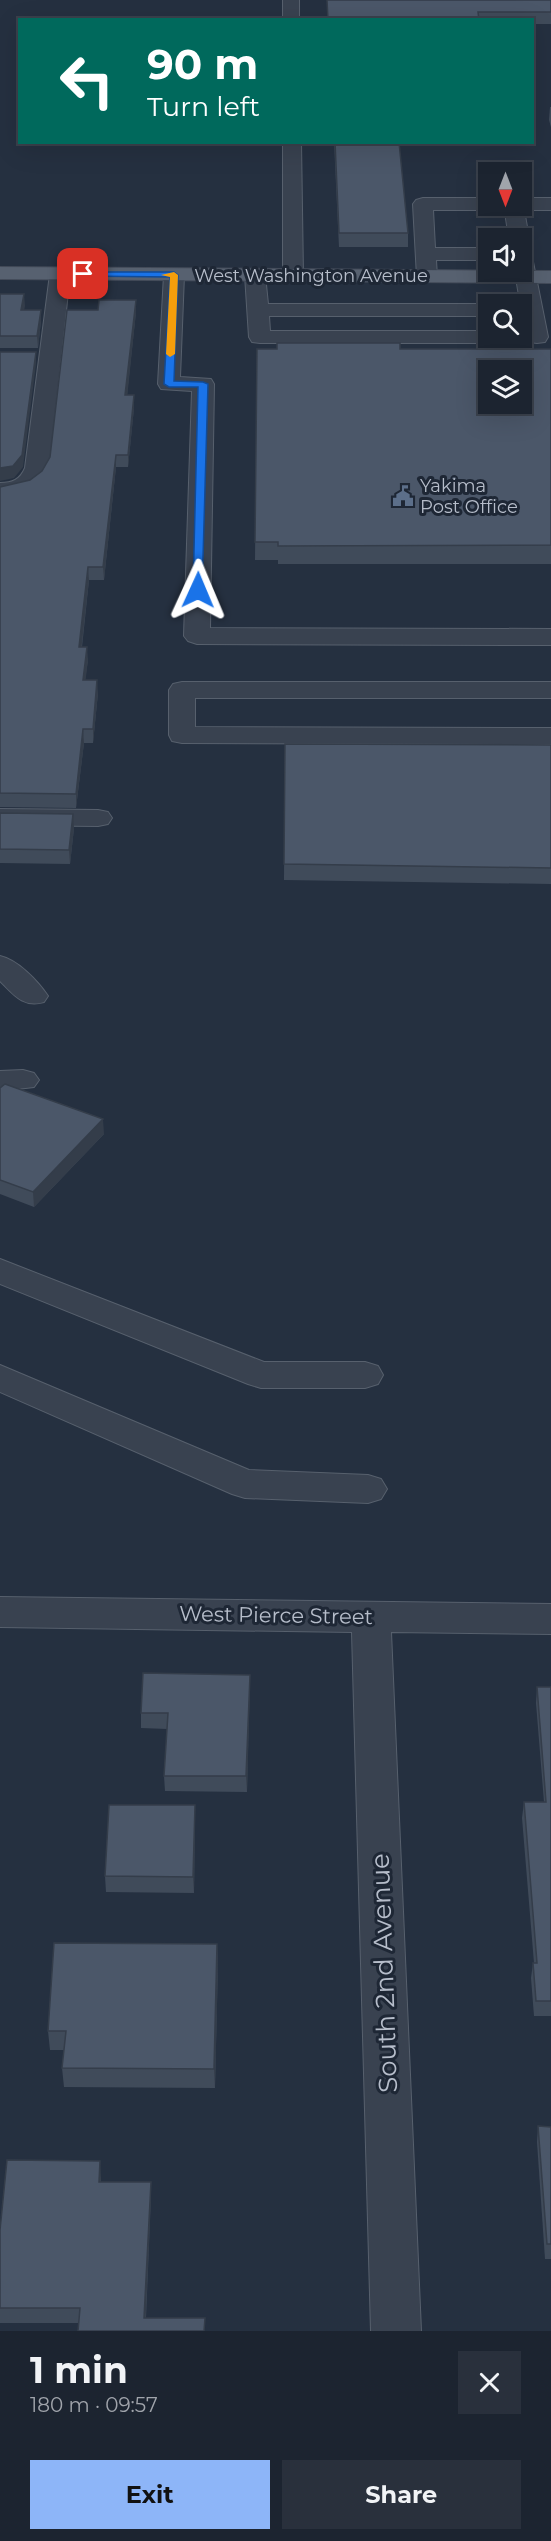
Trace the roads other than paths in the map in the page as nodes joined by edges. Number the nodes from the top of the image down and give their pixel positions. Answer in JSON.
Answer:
{"nodes":[{"id":1,"x":291,"y":0,"type":"edge"},
{"id":2,"x":291,"y":18,"type":"edge"},
{"id":3,"x":292,"y":144,"type":"edge"},
{"id":4,"x":478,"y":204,"type":"edge"},
{"id":5,"x":532,"y":204,"type":"edge"},
{"id":6,"x":551,"y":204,"type":"edge"},
{"id":7,"x":425,"y":254,"type":"junction"},
{"id":8,"x":478,"y":254,"type":"edge"},
{"id":9,"x":478,"y":271,"type":"edge"},
{"id":10,"x":532,"y":271,"type":"edge"},
{"id":11,"x":0,"y":273,"type":"edge"},
{"id":12,"x":60,"y":274,"type":"junction"},
{"id":13,"x":174,"y":275,"type":"junction"},
{"id":14,"x":255,"y":275,"type":"junction"},
{"id":15,"x":293,"y":276,"type":"junction"},
{"id":16,"x":427,"y":276,"type":"junction"},
{"id":17,"x":551,"y":278,"type":"edge"},
{"id":18,"x":258,"y":310,"type":"junction"},
{"id":19,"x":478,"y":310,"type":"edge"},
{"id":20,"x":478,"y":337,"type":"edge"},
{"id":21,"x":0,"y":490,"type":"edge"},
{"id":22,"x":551,"y":637,"type":"edge"},
{"id":23,"x":551,"y":690,"type":"edge"},
{"id":24,"x":551,"y":736,"type":"edge"},
{"id":25,"x":0,"y":817,"type":"edge"},
{"id":26,"x":98,"y":818,"type":"dead end"},
{"id":27,"x":0,"y":965,"type":"edge"},
{"id":28,"x":33,"y":996,"type":"dead end"},
{"id":29,"x":0,"y":1271,"type":"edge"},
{"id":30,"x":365,"y":1375,"type":"dead end"},
{"id":31,"x":0,"y":1378,"type":"edge"},
{"id":32,"x":368,"y":1490,"type":"dead end"},
{"id":33,"x":0,"y":1612,"type":"edge"},
{"id":34,"x":371,"y":1616,"type":"junction"},
{"id":35,"x":551,"y":1619,"type":"edge"},
{"id":36,"x":396,"y":2331,"type":"edge"}],
"edges":[{"from":1,"to":2,"type":"street"},
{"from":3,"to":15,"type":"street"},
{"from":4,"to":7,"type":"street"},
{"from":5,"to":6,"type":"street"},
{"from":7,"to":8,"type":"street"},
{"from":7,"to":16,"type":"street"},
{"from":9,"to":16,"type":"main road","name":"West Washington Avenue"},
{"from":10,"to":17,"type":"main road","name":"West Washington Avenue"},
{"from":11,"to":12,"type":"main road","name":"West Washington Avenue"},
{"from":12,"to":13,"type":"main road","name":"West Washington Avenue"},
{"from":12,"to":21,"type":"street"},
{"from":13,"to":14,"type":"main road","name":"West Washington Avenue"},
{"from":13,"to":22,"type":"street"},
{"from":14,"to":15,"type":"main road","name":"West Washington Avenue"},
{"from":14,"to":18,"type":"street"},
{"from":15,"to":16,"type":"main road","name":"West Washington Avenue"},
{"from":18,"to":19,"type":"street"},
{"from":18,"to":20,"type":"street"},
{"from":23,"to":24,"type":"street"},
{"from":25,"to":26,"type":"street"},
{"from":27,"to":28,"type":"street"},
{"from":29,"to":30,"type":"street"},
{"from":31,"to":32,"type":"street"},
{"from":33,"to":34,"type":"street","name":"West Pierce Street"},
{"from":34,"to":35,"type":"street","name":"West Pierce Street"},
{"from":34,"to":36,"type":"street","name":"South 2nd Avenue"}]}
